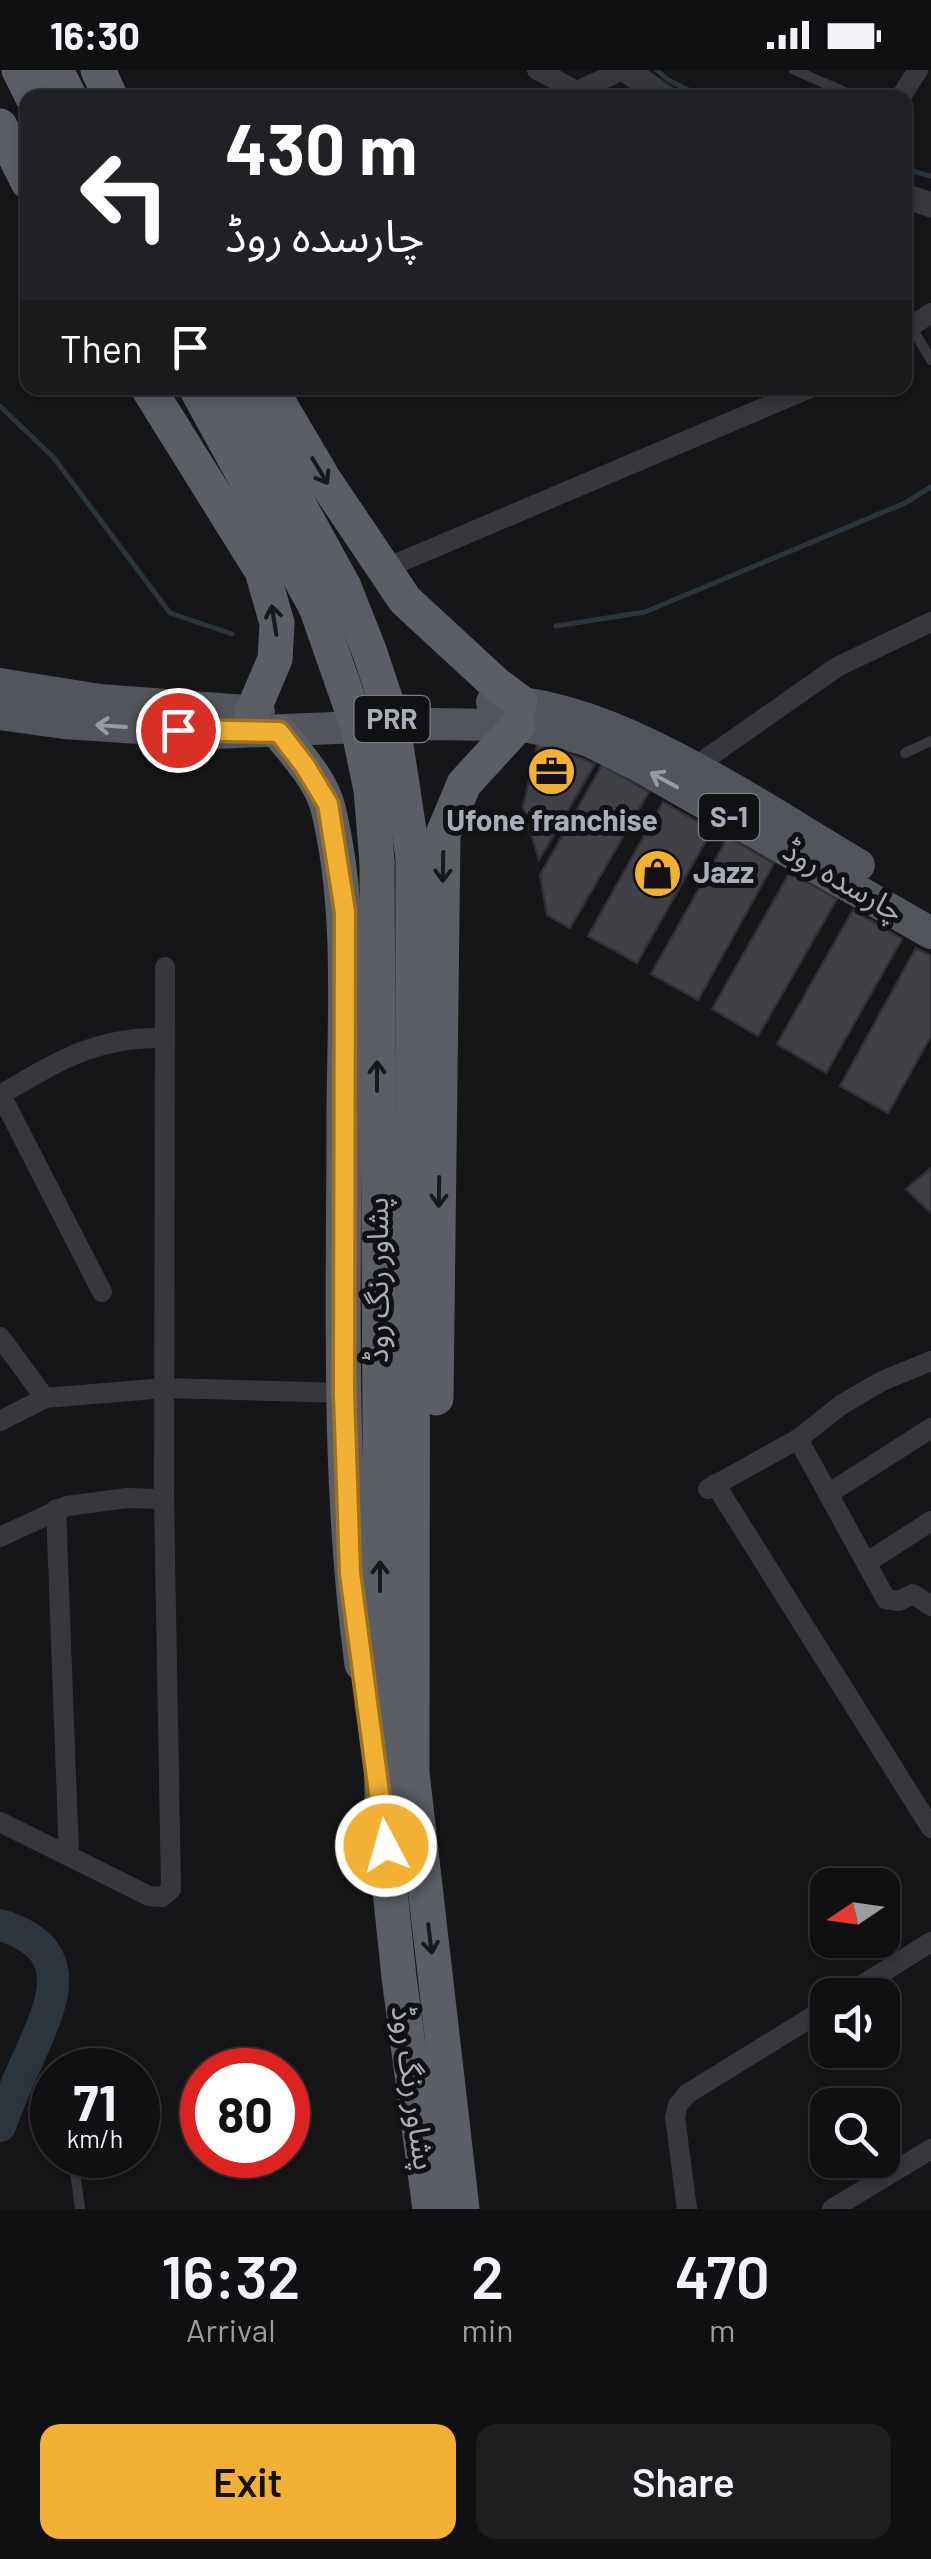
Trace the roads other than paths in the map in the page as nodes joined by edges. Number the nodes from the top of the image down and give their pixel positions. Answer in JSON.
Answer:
{"nodes":[{"id":1,"x":537,"y":70,"type":"edge"},
{"id":2,"x":625,"y":70,"type":"edge"},
{"id":3,"x":794,"y":70,"type":"edge"},
{"id":4,"x":568,"y":90,"type":"edge"},
{"id":5,"x":582,"y":90,"type":"edge"},
{"id":6,"x":654,"y":90,"type":"edge"},
{"id":7,"x":840,"y":90,"type":"edge"},
{"id":8,"x":0,"y":126,"type":"edge"},
{"id":9,"x":20,"y":166,"type":"edge"},
{"id":10,"x":912,"y":334,"type":"edge"},
{"id":11,"x":931,"y":360,"type":"edge"},
{"id":12,"x":152,"y":395,"type":"edge"},
{"id":13,"x":200,"y":395,"type":"edge"},
{"id":14,"x":238,"y":395,"type":"edge"},
{"id":15,"x":274,"y":395,"type":"edge"},
{"id":16,"x":794,"y":395,"type":"edge"},
{"id":17,"x":384,"y":569,"type":"junction"},
{"id":18,"x":330,"y":597,"type":"junction"},
{"id":19,"x":931,"y":622,"type":"edge"},
{"id":20,"x":0,"y":684,"type":"edge"},
{"id":21,"x":519,"y":713,"type":"junction"},
{"id":22,"x":0,"y":714,"type":"edge"},
{"id":23,"x":265,"y":722,"type":"junction"},
{"id":24,"x":931,"y":740,"type":"edge"},
{"id":25,"x":906,"y":754,"type":"dead end"},
{"id":26,"x":693,"y":768,"type":"junction"},
{"id":27,"x":931,"y":907,"type":"edge"},
{"id":28,"x":931,"y":932,"type":"edge"},
{"id":29,"x":166,"y":966,"type":"dead end"},
{"id":30,"x":164,"y":1038,"type":"junction"},
{"id":31,"x":0,"y":1095,"type":"edge"},
{"id":32,"x":102,"y":1292,"type":"dead end"},
{"id":33,"x":0,"y":1336,"type":"edge"},
{"id":34,"x":931,"y":1360,"type":"edge"},
{"id":35,"x":166,"y":1388,"type":"junction"},
{"id":36,"x":344,"y":1393,"type":"junction"},
{"id":37,"x":45,"y":1398,"type":"junction"},
{"id":38,"x":0,"y":1420,"type":"edge"},
{"id":39,"x":931,"y":1428,"type":"edge"},
{"id":40,"x":798,"y":1439,"type":"junction"},
{"id":41,"x":828,"y":1494,"type":"junction"},
{"id":42,"x":164,"y":1500,"type":"junction"},
{"id":43,"x":56,"y":1509,"type":"junction"},
{"id":44,"x":931,"y":1521,"type":"edge"},
{"id":45,"x":0,"y":1537,"type":"edge"},
{"id":46,"x":866,"y":1562,"type":"junction"},
{"id":47,"x":931,"y":1606,"type":"edge"},
{"id":48,"x":412,"y":1773,"type":"junction"},
{"id":49,"x":382,"y":1814,"type":"junction"},
{"id":50,"x":0,"y":1822,"type":"edge"},
{"id":51,"x":931,"y":1828,"type":"edge"},
{"id":52,"x":68,"y":1855,"type":"junction"},
{"id":53,"x":931,"y":1942,"type":"edge"},
{"id":54,"x":873,"y":1978,"type":"edge"},
{"id":55,"x":810,"y":2017,"type":"edge"},
{"id":56,"x":931,"y":2149,"type":"edge"},
{"id":57,"x":76,"y":2178,"type":"edge"},
{"id":58,"x":80,"y":2209,"type":"edge"},
{"id":59,"x":430,"y":2209,"type":"edge"},
{"id":60,"x":462,"y":2209,"type":"edge"},
{"id":61,"x":687,"y":2209,"type":"edge"},
{"id":62,"x":832,"y":2209,"type":"edge"}],
"edges":[{"from":1,"to":4,"type":"street"},
{"from":2,"to":5,"type":"street"},
{"from":2,"to":6,"type":"street"},
{"from":3,"to":7,"type":"lane"},
{"from":8,"to":9,"type":"highway"},
{"from":10,"to":11,"type":"lane"},
{"from":23,"to":12,"type":"highway","one_way":true},
{"from":13,"to":18,"type":"highway","name":"پشاور رنگ روڈ","number":"PRR"},
{"from":14,"to":18,"type":"highway","name":"پشاور رنگ روڈ","number":"PRR"},
{"from":15,"to":17,"type":"highway","one_way":true},
{"from":16,"to":17,"type":"street"},
{"from":17,"to":21,"type":"highway"},
{"from":18,"to":48,"type":"highway","name":"پشاور رنگ روڈ","number":"PRR","bridge":true},
{"from":49,"to":18,"type":"highway","name":"پشاور رنگ روڈ","number":"PRR","one_way":true,"bridge":true},
{"from":19,"to":26,"type":"street"},
{"from":20,"to":23,"type":"main road","name":"چارسدہ روڈ","number":"S-1"},
{"from":21,"to":23,"type":"main road","name":"چارسدہ روڈ","number":"S-1"},
{"from":21,"to":26,"type":"main road","name":"چارسدہ روڈ","number":"S-1"},
{"from":28,"to":21,"type":"main road","name":"چارسدہ روڈ","number":"S-1","one_way":true},
{"from":21,"to":48,"type":"highway","one_way":true},
{"from":23,"to":22,"type":"main road","name":"چارسدہ روڈ","number":"S-1","one_way":true},
{"from":23,"to":36,"type":"highway"},
{"from":24,"to":25,"type":"lane"},
{"from":26,"to":27,"type":"main road","name":"چارسدہ روڈ","number":"S-1"},
{"from":29,"to":30,"type":"street"},
{"from":30,"to":31,"type":"street"},
{"from":30,"to":35,"type":"street"},
{"from":31,"to":32,"type":"street"},
{"from":33,"to":37,"type":"street"},
{"from":34,"to":40,"type":"street"},
{"from":35,"to":36,"type":"street"},
{"from":35,"to":37,"type":"street"},
{"from":35,"to":42,"type":"street"},
{"from":36,"to":49,"type":"highway"},
{"from":37,"to":38,"type":"street"},
{"from":39,"to":41,"type":"street"},
{"from":40,"to":41,"type":"street"},
{"from":40,"to":51,"type":"street"},
{"from":41,"to":46,"type":"street"},
{"from":42,"to":43,"type":"street"},
{"from":42,"to":52,"type":"street"},
{"from":43,"to":45,"type":"street"},
{"from":43,"to":52,"type":"street"},
{"from":44,"to":46,"type":"street"},
{"from":46,"to":47,"type":"street"},
{"from":48,"to":60,"type":"highway","name":"پشاور رنگ روڈ","one_way":true},
{"from":49,"to":59,"type":"highway","name":"پشاور رنگ روڈ"},
{"from":50,"to":52,"type":"street"},
{"from":53,"to":54,"type":"street"},
{"from":55,"to":61,"type":"street"},
{"from":56,"to":62,"type":"street"},
{"from":57,"to":58,"type":"lane"}]}
